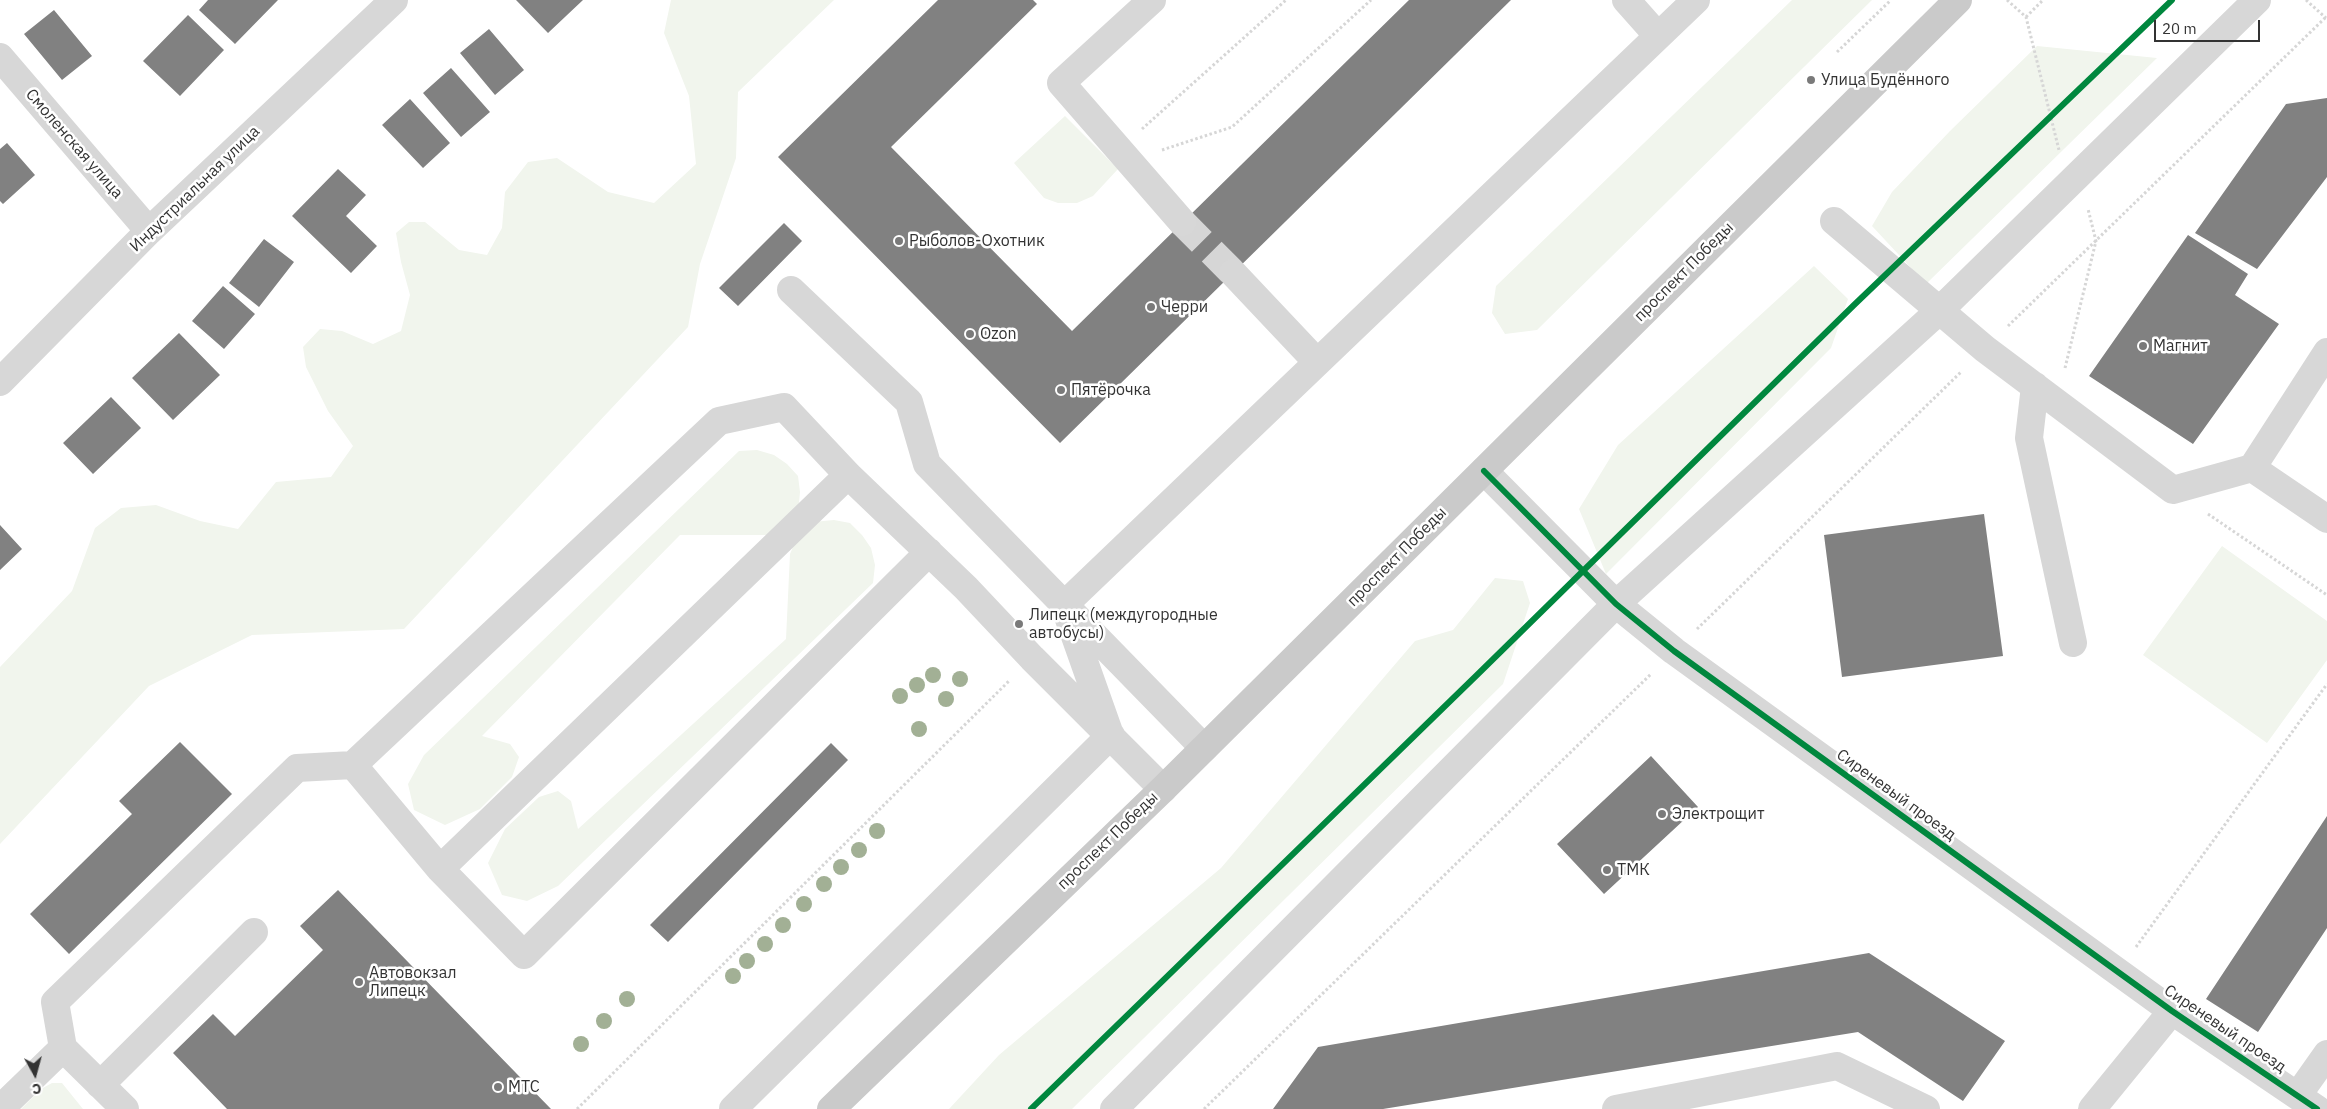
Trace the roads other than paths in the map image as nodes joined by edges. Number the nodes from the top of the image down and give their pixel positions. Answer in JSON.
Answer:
{"nodes":[{"id":1,"x":394,"y":0,"type":"edge"},
{"id":2,"x":1152,"y":0,"type":"edge"},
{"id":3,"x":1626,"y":0,"type":"edge"},
{"id":4,"x":1696,"y":0,"type":"edge"},
{"id":5,"x":1958,"y":0,"type":"edge"},
{"id":6,"x":2257,"y":0,"type":"edge"},
{"id":7,"x":1658,"y":36,"type":"junction"},
{"id":8,"x":0,"y":57,"type":"edge"},
{"id":9,"x":1834,"y":221,"type":"dead end"},
{"id":10,"x":1182,"y":222,"type":"tunnel mouth"},
{"id":11,"x":149,"y":230,"type":"junction"},
{"id":12,"x":1233,"y":273,"type":"tunnel mouth"},
{"id":13,"x":791,"y":290,"type":"dead end"},
{"id":14,"x":1940,"y":310,"type":"junction"},
{"id":15,"x":2327,"y":352,"type":"edge"},
{"id":16,"x":1317,"y":362,"type":"junction"},
{"id":17,"x":0,"y":382,"type":"edge"},
{"id":18,"x":2036,"y":386,"type":"junction"},
{"id":19,"x":2252,"y":468,"type":"junction"},
{"id":20,"x":1484,"y":471,"type":"junction"},
{"id":21,"x":848,"y":475,"type":"junction"},
{"id":22,"x":2327,"y":519,"type":"edge"},
{"id":23,"x":929,"y":552,"type":"junction"},
{"id":24,"x":1616,"y":604,"type":"junction"},
{"id":25,"x":1064,"y":605,"type":"junction"},
{"id":26,"x":2073,"y":643,"type":"dead end"},
{"id":27,"x":1111,"y":736,"type":"junction"},
{"id":28,"x":1204,"y":748,"type":"junction"},
{"id":29,"x":353,"y":765,"type":"junction"},
{"id":30,"x":1163,"y":789,"type":"junction"},
{"id":31,"x":440,"y":869,"type":"junction"},
{"id":32,"x":254,"y":932,"type":"dead end"},
{"id":33,"x":2172,"y":1011,"type":"junction"},
{"id":34,"x":63,"y":1048,"type":"junction"},
{"id":35,"x":2327,"y":1054,"type":"edge"},
{"id":36,"x":100,"y":1085,"type":"junction"},
{"id":37,"x":2307,"y":1102,"type":"edge"},
{"id":38,"x":0,"y":1109,"type":"edge"},
{"id":39,"x":125,"y":1109,"type":"edge"},
{"id":40,"x":734,"y":1109,"type":"edge"},
{"id":41,"x":831,"y":1109,"type":"edge"},
{"id":42,"x":1114,"y":1109,"type":"edge"},
{"id":43,"x":1616,"y":1109,"type":"edge"},
{"id":44,"x":1926,"y":1109,"type":"edge"},
{"id":45,"x":2092,"y":1109,"type":"edge"}],
"edges":[{"from":1,"to":11,"type":"street","name":"Индустриальная улица"},
{"from":2,"to":10,"type":"street"},
{"from":3,"to":7,"type":"street"},
{"from":4,"to":7,"type":"street"},
{"from":5,"to":20,"type":"main road","name":"проспект Победы"},
{"from":6,"to":14,"type":"street"},
{"from":7,"to":16,"type":"street"},
{"from":8,"to":11,"type":"street","name":"Смоленская улица"},
{"from":9,"to":14,"type":"street"},
{"from":11,"to":17,"type":"street","name":"Индустриальная улица"},
{"from":12,"to":16,"type":"street"},
{"from":13,"to":25,"type":"street"},
{"from":14,"to":18,"type":"street"},
{"from":14,"to":24,"type":"street"},
{"from":15,"to":19,"type":"street"},
{"from":16,"to":25,"type":"street"},
{"from":18,"to":19,"type":"street"},
{"from":18,"to":26,"type":"street"},
{"from":19,"to":22,"type":"street"},
{"from":20,"to":24,"type":"street","name":"Сиреневый проезд"},
{"from":20,"to":28,"type":"main road","name":"проспект Победы"},
{"from":21,"to":23,"type":"street"},
{"from":21,"to":29,"type":"street"},
{"from":21,"to":31,"type":"street"},
{"from":23,"to":27,"type":"street"},
{"from":23,"to":31,"type":"street"},
{"from":24,"to":33,"type":"street","name":"Сиреневый проезд"},
{"from":24,"to":42,"type":"street"},
{"from":25,"to":27,"type":"street"},
{"from":25,"to":28,"type":"street"},
{"from":27,"to":30,"type":"street"},
{"from":27,"to":40,"type":"street"},
{"from":28,"to":30,"type":"main road","name":"проспект Победы"},
{"from":29,"to":31,"type":"street"},
{"from":29,"to":34,"type":"street"},
{"from":30,"to":41,"type":"main road","name":"проспект Победы"},
{"from":32,"to":36,"type":"street"},
{"from":33,"to":37,"type":"street","name":"Сиреневый проезд"},
{"from":33,"to":45,"type":"street"},
{"from":34,"to":36,"type":"street"},
{"from":34,"to":38,"type":"street"},
{"from":35,"to":37,"type":"street"},
{"from":36,"to":39,"type":"street"},
{"from":43,"to":44,"type":"street"}]}
